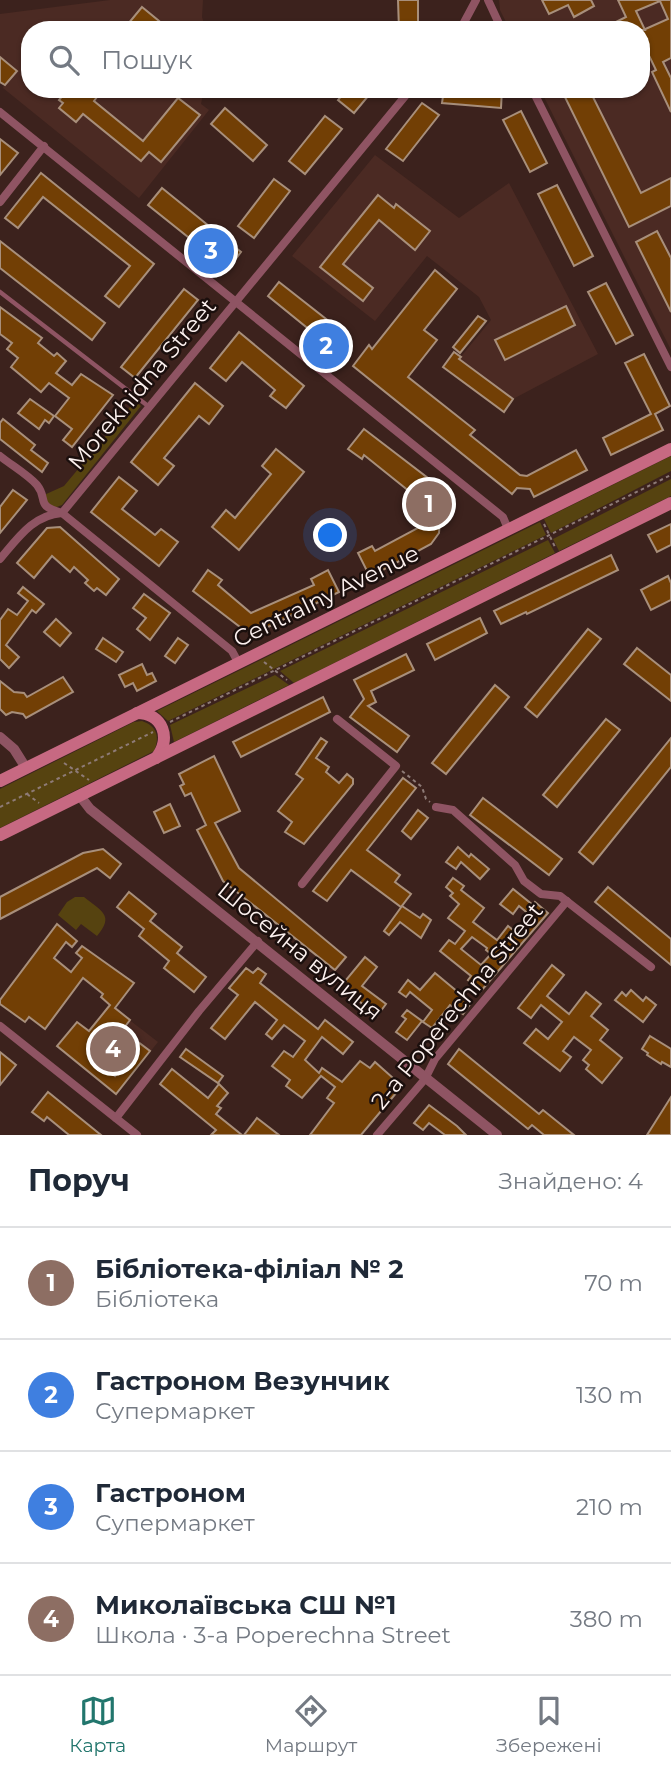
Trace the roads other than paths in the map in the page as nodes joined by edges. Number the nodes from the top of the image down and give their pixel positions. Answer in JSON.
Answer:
{"nodes":[{"id":1,"x":476,"y":0,"type":"edge"},
{"id":2,"x":488,"y":0,"type":"edge"},
{"id":3,"x":465,"y":21,"type":"edge"},
{"id":4,"x":498,"y":21,"type":"edge"},
{"id":5,"x":404,"y":98,"type":"edge"},
{"id":6,"x":536,"y":98,"type":"edge"},
{"id":7,"x":0,"y":113,"type":"edge"},
{"id":8,"x":44,"y":146,"type":"junction"},
{"id":9,"x":0,"y":202,"type":"edge"},
{"id":10,"x":0,"y":292,"type":"edge"},
{"id":11,"x":236,"y":301,"type":"junction"},
{"id":12,"x":671,"y":367,"type":"edge"},
{"id":13,"x":148,"y":406,"type":"junction"},
{"id":14,"x":671,"y":449,"type":"edge"},
{"id":15,"x":0,"y":456,"type":"edge"},
{"id":16,"x":671,"y":503,"type":"edge"},
{"id":17,"x":62,"y":513,"type":"junction"},
{"id":18,"x":508,"y":529,"type":"junction"},
{"id":19,"x":0,"y":559,"type":"edge"},
{"id":20,"x":239,"y":662,"type":"junction"},
{"id":21,"x":137,"y":713,"type":"junction"},
{"id":22,"x":337,"y":719,"type":"dead end"},
{"id":23,"x":0,"y":737,"type":"edge"},
{"id":24,"x":155,"y":758,"type":"junction"},
{"id":25,"x":26,"y":768,"type":"junction"},
{"id":26,"x":0,"y":781,"type":"edge"},
{"id":27,"x":80,"y":796,"type":"junction"},
{"id":28,"x":436,"y":807,"type":"road end"},
{"id":29,"x":0,"y":835,"type":"edge"},
{"id":30,"x":302,"y":884,"type":"dead end"},
{"id":31,"x":567,"y":901,"type":"junction"},
{"id":32,"x":258,"y":941,"type":"junction"},
{"id":33,"x":651,"y":967,"type":"dead end"},
{"id":34,"x":0,"y":1026,"type":"edge"},
{"id":35,"x":425,"y":1079,"type":"junction"},
{"id":36,"x":116,"y":1118,"type":"junction"},
{"id":37,"x":137,"y":1135,"type":"edge"},
{"id":38,"x":377,"y":1135,"type":"edge"},
{"id":39,"x":498,"y":1135,"type":"edge"}],
"edges":[{"from":1,"to":3,"type":"street"},
{"from":2,"to":4,"type":"street"},
{"from":5,"to":11,"type":"street","name":"Morekhidna Street"},
{"from":6,"to":12,"type":"street"},
{"from":7,"to":8,"type":"street"},
{"from":8,"to":9,"type":"street"},
{"from":8,"to":11,"type":"street"},
{"from":10,"to":13,"type":"lane"},
{"from":11,"to":13,"type":"street","name":"Morekhidna Street"},
{"from":11,"to":18,"type":"street"},
{"from":13,"to":17,"type":"street","name":"Morekhidna Street"},
{"from":14,"to":18,"type":"main road","name":"Centralny Avenue"},
{"from":15,"to":17,"type":"street"},
{"from":16,"to":24,"type":"main road"},
{"from":17,"to":19,"type":"street"},
{"from":17,"to":20,"type":"street"},
{"from":18,"to":20,"type":"main road","name":"Centralny Avenue"},
{"from":20,"to":21,"type":"main road","name":"Centralny Avenue"},
{"from":21,"to":24,"type":"main road"},
{"from":21,"to":25,"type":"main road","name":"Centralny Avenue"},
{"from":22,"to":30,"type":"street"},
{"from":23,"to":25,"type":"street"},
{"from":24,"to":27,"type":"main road"},
{"from":25,"to":26,"type":"main road","name":"Centralny Avenue"},
{"from":27,"to":29,"type":"main road"},
{"from":27,"to":32,"type":"street","name":"Шосейна вулиця"},
{"from":28,"to":31,"type":"street"},
{"from":31,"to":33,"type":"street"},
{"from":31,"to":35,"type":"street","name":"2-a Poperechna Street"},
{"from":32,"to":35,"type":"street","name":"Шосейна вулиця"},
{"from":32,"to":36,"type":"street"},
{"from":34,"to":36,"type":"street"},
{"from":35,"to":38,"type":"street","name":"2-a Poperechna Street"},
{"from":35,"to":39,"type":"street","name":"Шосейна вулиця"},
{"from":36,"to":37,"type":"street"}]}
